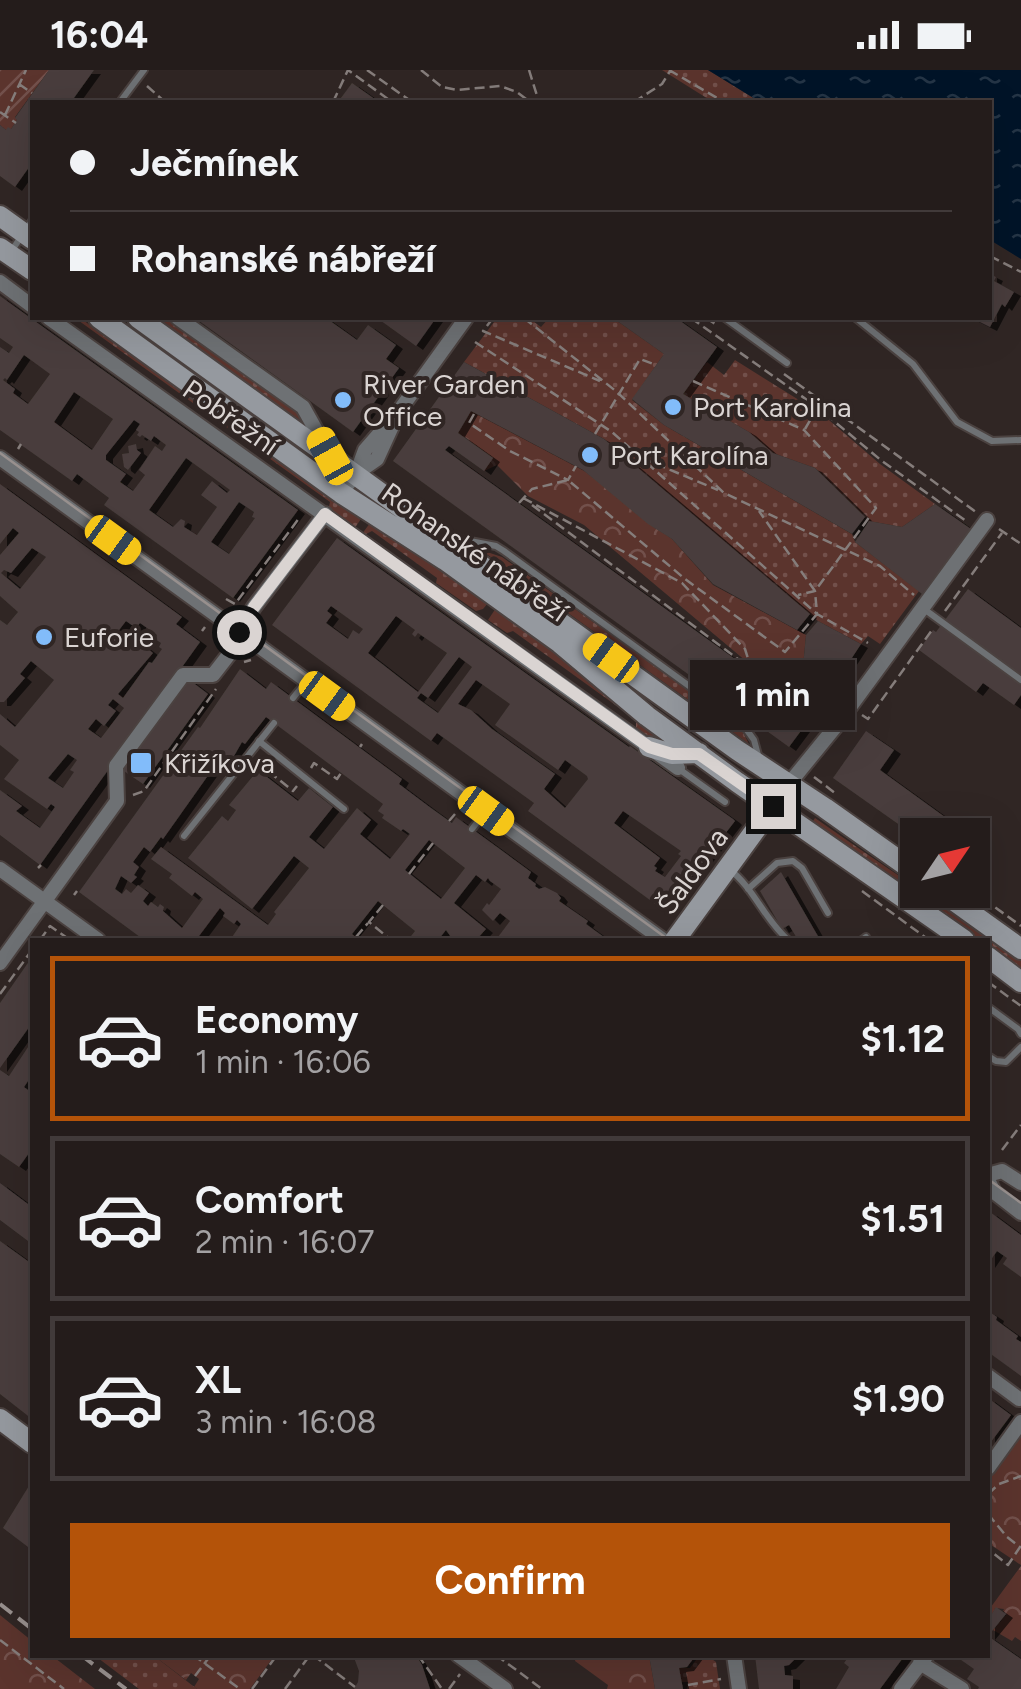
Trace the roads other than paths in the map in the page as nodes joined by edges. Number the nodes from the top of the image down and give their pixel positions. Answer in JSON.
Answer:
{"nodes":[{"id":1,"x":144,"y":70,"type":"edge"},
{"id":2,"x":122,"y":100,"type":"edge"},
{"id":3,"x":0,"y":216,"type":"edge"},
{"id":4,"x":30,"y":231,"type":"edge"},
{"id":5,"x":4,"y":251,"type":"edge"},
{"id":6,"x":30,"y":269,"type":"edge"},
{"id":7,"x":0,"y":282,"type":"edge"},
{"id":8,"x":30,"y":304,"type":"edge"},
{"id":9,"x":52,"y":320,"type":"edge"},
{"id":10,"x":102,"y":320,"type":"edge"},
{"id":11,"x":141,"y":320,"type":"edge"},
{"id":12,"x":181,"y":320,"type":"edge"},
{"id":13,"x":465,"y":320,"type":"edge"},
{"id":14,"x":729,"y":320,"type":"edge"},
{"id":15,"x":858,"y":320,"type":"edge"},
{"id":16,"x":787,"y":364,"type":"dead end"},
{"id":17,"x":1021,"y":440,"type":"edge"},
{"id":18,"x":330,"y":456,"type":"junction"},
{"id":19,"x":0,"y":458,"type":"edge"},
{"id":20,"x":356,"y":474,"type":"junction"},
{"id":21,"x":342,"y":493,"type":"junction"},
{"id":22,"x":325,"y":514,"type":"junction"},
{"id":23,"x":984,"y":525,"type":"road end"},
{"id":24,"x":920,"y":603,"type":"junction"},
{"id":25,"x":239,"y":632,"type":"junction"},
{"id":26,"x":1021,"y":680,"type":"edge"},
{"id":27,"x":307,"y":681,"type":"junction"},
{"id":28,"x":294,"y":698,"type":"dead end"},
{"id":29,"x":274,"y":723,"type":"dead end"},
{"id":30,"x":259,"y":741,"type":"junction"},
{"id":31,"x":649,"y":747,"type":"junction"},
{"id":32,"x":699,"y":754,"type":"junction"},
{"id":33,"x":678,"y":768,"type":"joint"},
{"id":34,"x":788,"y":785,"type":"junction"},
{"id":35,"x":726,"y":802,"type":"dead end"},
{"id":36,"x":773,"y":806,"type":"junction"},
{"id":37,"x":344,"y":809,"type":"dead end"},
{"id":38,"x":486,"y":811,"type":"junction"},
{"id":39,"x":472,"y":829,"type":"dead end"},
{"id":40,"x":184,"y":836,"type":"dead end"},
{"id":41,"x":900,"y":861,"type":"edge"},
{"id":42,"x":728,"y":868,"type":"junction"},
{"id":43,"x":0,"y":869,"type":"edge"},
{"id":44,"x":748,"y":889,"type":"junction"},
{"id":45,"x":45,"y":902,"type":"junction"},
{"id":46,"x":964,"y":908,"type":"edge"},
{"id":47,"x":828,"y":913,"type":"dead end"},
{"id":48,"x":95,"y":938,"type":"edge"},
{"id":49,"x":660,"y":938,"type":"edge"},
{"id":50,"x":676,"y":938,"type":"edge"},
{"id":51,"x":786,"y":938,"type":"edge"},
{"id":52,"x":961,"y":938,"type":"edge"},
{"id":53,"x":1021,"y":949,"type":"edge"},
{"id":54,"x":990,"y":959,"type":"edge"},
{"id":55,"x":0,"y":963,"type":"edge"},
{"id":56,"x":1021,"y":982,"type":"edge"},
{"id":57,"x":990,"y":1009,"type":"edge"},
{"id":58,"x":1021,"y":1034,"type":"edge"},
{"id":59,"x":1021,"y":1048,"type":"edge"},
{"id":60,"x":990,"y":1057,"type":"edge"},
{"id":61,"x":990,"y":1176,"type":"edge"},
{"id":62,"x":990,"y":1182,"type":"edge"},
{"id":63,"x":1021,"y":1183,"type":"edge"},
{"id":64,"x":1021,"y":1213,"type":"edge"},
{"id":65,"x":990,"y":1377,"type":"edge"},
{"id":66,"x":1020,"y":1398,"type":"edge"},
{"id":67,"x":0,"y":1419,"type":"edge"},
{"id":68,"x":1021,"y":1422,"type":"edge"},
{"id":69,"x":30,"y":1442,"type":"edge"},
{"id":70,"x":990,"y":1465,"type":"edge"},
{"id":71,"x":734,"y":1658,"type":"edge"},
{"id":72,"x":924,"y":1659,"type":"edge"},
{"id":73,"x":461,"y":1662,"type":"edge"},
{"id":74,"x":504,"y":1689,"type":"edge"},
{"id":75,"x":739,"y":1689,"type":"edge"},
{"id":76,"x":901,"y":1689,"type":"edge"},
{"id":77,"x":962,"y":1689,"type":"edge"}],
"edges":[{"from":1,"to":2,"type":"lane"},
{"from":3,"to":4,"type":"main road"},
{"from":4,"to":5,"type":"lane"},
{"from":5,"to":6,"type":"main road"},
{"from":7,"to":8,"type":"street"},
{"from":9,"to":22,"type":"street","name":"Pobřežní"},
{"from":10,"to":21,"type":"main road","name":"Rohanské nábřeží"},
{"from":11,"to":18,"type":"main road","name":"Rohanské nábřeží"},
{"from":12,"to":18,"type":"street","name":"Rohanské nábřeží"},
{"from":13,"to":20,"type":"street"},
{"from":14,"to":16,"type":"lane"},
{"from":15,"to":17,"type":"lane"},
{"from":18,"to":20,"type":"main road","name":"Rohanské nábřeží"},
{"from":19,"to":25,"type":"street"},
{"from":20,"to":21,"type":"street"},
{"from":20,"to":34,"type":"main road","name":"Rohanské nábřeží"},
{"from":21,"to":32,"type":"main road","name":"Rohanské nábřeží"},
{"from":22,"to":25,"type":"street"},
{"from":22,"to":31,"type":"street","name":"Pobřežní"},
{"from":23,"to":24,"type":"street"},
{"from":24,"to":26,"type":"lane"},
{"from":24,"to":34,"type":"street"},
{"from":25,"to":27,"type":"street"},
{"from":25,"to":45,"type":"street"},
{"from":27,"to":28,"type":"lane"},
{"from":27,"to":38,"type":"street"},
{"from":29,"to":30,"type":"lane"},
{"from":30,"to":37,"type":"lane"},
{"from":30,"to":40,"type":"lane"},
{"from":31,"to":32,"type":"main road"},
{"from":31,"to":33,"type":"street","name":"Pobřežní"},
{"from":32,"to":36,"type":"main road","name":"Rohanské nábřeží"},
{"from":33,"to":35,"type":"lane","name":"Pobřežní"},
{"from":34,"to":36,"type":"main road","name":"Šaldova"},
{"from":34,"to":41,"type":"main road","name":"Rohanské nábřeží"},
{"from":36,"to":42,"type":"main road","name":"Šaldova"},
{"from":36,"to":52,"type":"main road","name":"Rohanské nábřeží"},
{"from":38,"to":39,"type":"lane"},
{"from":38,"to":49,"type":"street"},
{"from":42,"to":44,"type":"lane"},
{"from":42,"to":50,"type":"main road","name":"Šaldova"},
{"from":43,"to":45,"type":"street"},
{"from":44,"to":47,"type":"lane"},
{"from":44,"to":51,"type":"lane"},
{"from":45,"to":48,"type":"street"},
{"from":45,"to":55,"type":"street"},
{"from":46,"to":53,"type":"main road"},
{"from":54,"to":56,"type":"main road"},
{"from":57,"to":58,"type":"lane"},
{"from":59,"to":60,"type":"lane"},
{"from":61,"to":63,"type":"street"},
{"from":62,"to":64,"type":"street"},
{"from":65,"to":66,"type":"street"},
{"from":67,"to":69,"type":"main road"},
{"from":68,"to":70,"type":"street"},
{"from":71,"to":75,"type":"street"},
{"from":72,"to":76,"type":"street"},
{"from":72,"to":77,"type":"street"},
{"from":73,"to":74,"type":"street"}]}
